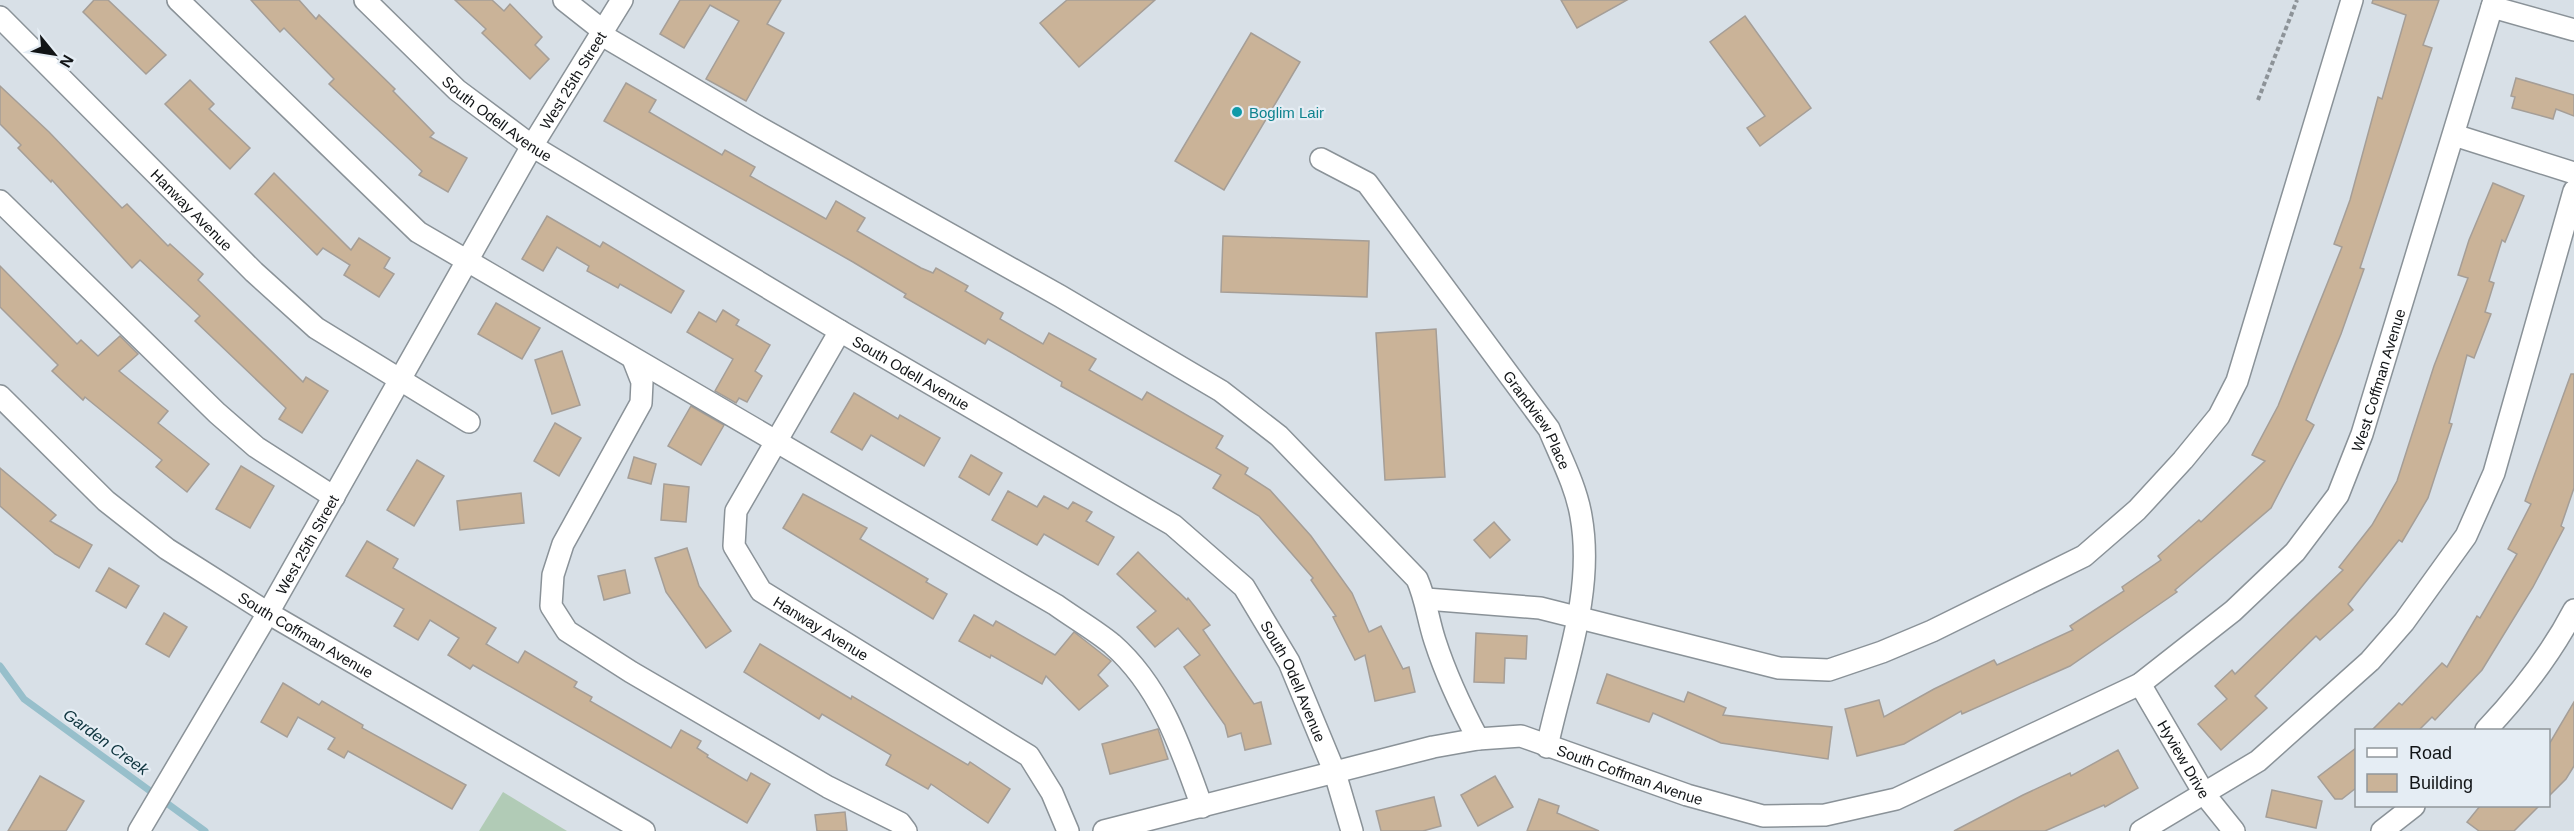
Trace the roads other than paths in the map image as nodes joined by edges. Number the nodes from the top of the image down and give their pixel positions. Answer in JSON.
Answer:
{"nodes":[{"id":1,"x":178,"y":0,"type":"edge"},
{"id":2,"x":365,"y":0,"type":"edge"},
{"id":3,"x":564,"y":0,"type":"edge"},
{"id":4,"x":622,"y":0,"type":"edge"},
{"id":5,"x":2352,"y":0,"type":"edge"},
{"id":6,"x":2493,"y":4,"type":"edge"},
{"id":7,"x":0,"y":17,"type":"edge"},
{"id":8,"x":2574,"y":30,"type":"edge"},
{"id":9,"x":601,"y":32,"type":"junction"},
{"id":10,"x":2454,"y":135,"type":"junction"},
{"id":11,"x":532,"y":146,"type":"junction"},
{"id":12,"x":1321,"y":159,"type":"dead end"},
{"id":13,"x":2574,"y":173,"type":"edge"},
{"id":14,"x":2574,"y":191,"type":"edge"},
{"id":15,"x":0,"y":201,"type":"edge"},
{"id":16,"x":467,"y":262,"type":"junction"},
{"id":17,"x":840,"y":331,"type":"junction"},
{"id":18,"x":633,"y":359,"type":"junction"},
{"id":19,"x":400,"y":381,"type":"junction"},
{"id":20,"x":0,"y":396,"type":"edge"},
{"id":21,"x":469,"y":422,"type":"dead end"},
{"id":22,"x":776,"y":442,"type":"junction"},
{"id":23,"x":334,"y":497,"type":"junction"},
{"id":24,"x":1426,"y":599,"type":"junction"},
{"id":25,"x":2574,"y":610,"type":"edge"},
{"id":26,"x":268,"y":613,"type":"junction"},
{"id":27,"x":1579,"y":619,"type":"junction"},
{"id":28,"x":2140,"y":684,"type":"junction"},
{"id":29,"x":2487,"y":729,"type":"edge"},
{"id":30,"x":1478,"y":739,"type":"junction"},
{"id":31,"x":1547,"y":747,"type":"junction"},
{"id":32,"x":1335,"y":773,"type":"junction"},
{"id":33,"x":2205,"y":795,"type":"junction"},
{"id":34,"x":1202,"y":807,"type":"junction"},
{"id":35,"x":2413,"y":807,"type":"edge"},
{"id":36,"x":140,"y":829,"type":"edge"},
{"id":37,"x":644,"y":831,"type":"edge"},
{"id":38,"x":906,"y":831,"type":"edge"},
{"id":39,"x":1068,"y":831,"type":"edge"},
{"id":40,"x":1104,"y":831,"type":"edge"},
{"id":41,"x":1352,"y":831,"type":"edge"},
{"id":42,"x":2141,"y":831,"type":"edge"},
{"id":43,"x":2234,"y":831,"type":"edge"},
{"id":44,"x":2382,"y":831,"type":"edge"}],
"edges":[{"from":1,"to":16,"type":"street"},
{"from":2,"to":11,"type":"street","name":"South Odell Avenue"},
{"from":3,"to":9,"type":"street"},
{"from":4,"to":9,"type":"street","name":"West 25th Street"},
{"from":5,"to":27,"type":"street"},
{"from":6,"to":8,"type":"street"},
{"from":6,"to":10,"type":"street","name":"West Coffman Avenue"},
{"from":7,"to":19,"type":"street","name":"Hanway Avenue"},
{"from":9,"to":11,"type":"street","name":"West 25th Street"},
{"from":9,"to":24,"type":"street"},
{"from":10,"to":13,"type":"street"},
{"from":10,"to":28,"type":"street","name":"West Coffman Avenue"},
{"from":11,"to":16,"type":"street","name":"West 25th Street"},
{"from":11,"to":17,"type":"street","name":"South Odell Avenue"},
{"from":12,"to":27,"type":"street","name":"Grandview Place"},
{"from":14,"to":33,"type":"street"},
{"from":15,"to":23,"type":"street"},
{"from":16,"to":18,"type":"street"},
{"from":16,"to":19,"type":"street","name":"West 25th Street"},
{"from":17,"to":22,"type":"street","name":"Hanway Avenue"},
{"from":17,"to":32,"type":"street","name":"South Odell Avenue"},
{"from":18,"to":22,"type":"street"},
{"from":18,"to":38,"type":"street"},
{"from":19,"to":21,"type":"street"},
{"from":19,"to":23,"type":"street","name":"West 25th Street"},
{"from":20,"to":26,"type":"street","name":"South Coffman Avenue"},
{"from":22,"to":34,"type":"street"},
{"from":22,"to":39,"type":"street","name":"Hanway Avenue"},
{"from":23,"to":26,"type":"street","name":"West 25th Street"},
{"from":24,"to":27,"type":"street"},
{"from":24,"to":30,"type":"street"},
{"from":25,"to":29,"type":"street"},
{"from":26,"to":36,"type":"street","name":"West 25th Street"},
{"from":26,"to":37,"type":"street","name":"South Coffman Avenue"},
{"from":27,"to":31,"type":"street","name":"Grandview Place"},
{"from":28,"to":31,"type":"street","name":"South Coffman Avenue"},
{"from":28,"to":33,"type":"street","name":"Hyview Drive"},
{"from":30,"to":31,"type":"street","name":"South Coffman Avenue"},
{"from":30,"to":32,"type":"street","name":"South Coffman Avenue"},
{"from":32,"to":34,"type":"street","name":"South Coffman Avenue"},
{"from":32,"to":41,"type":"street","name":"South Odell Avenue"},
{"from":33,"to":42,"type":"street"},
{"from":33,"to":43,"type":"street","name":"Hyview Drive"},
{"from":34,"to":40,"type":"street","name":"South Coffman Avenue"},
{"from":35,"to":44,"type":"street"}]}
